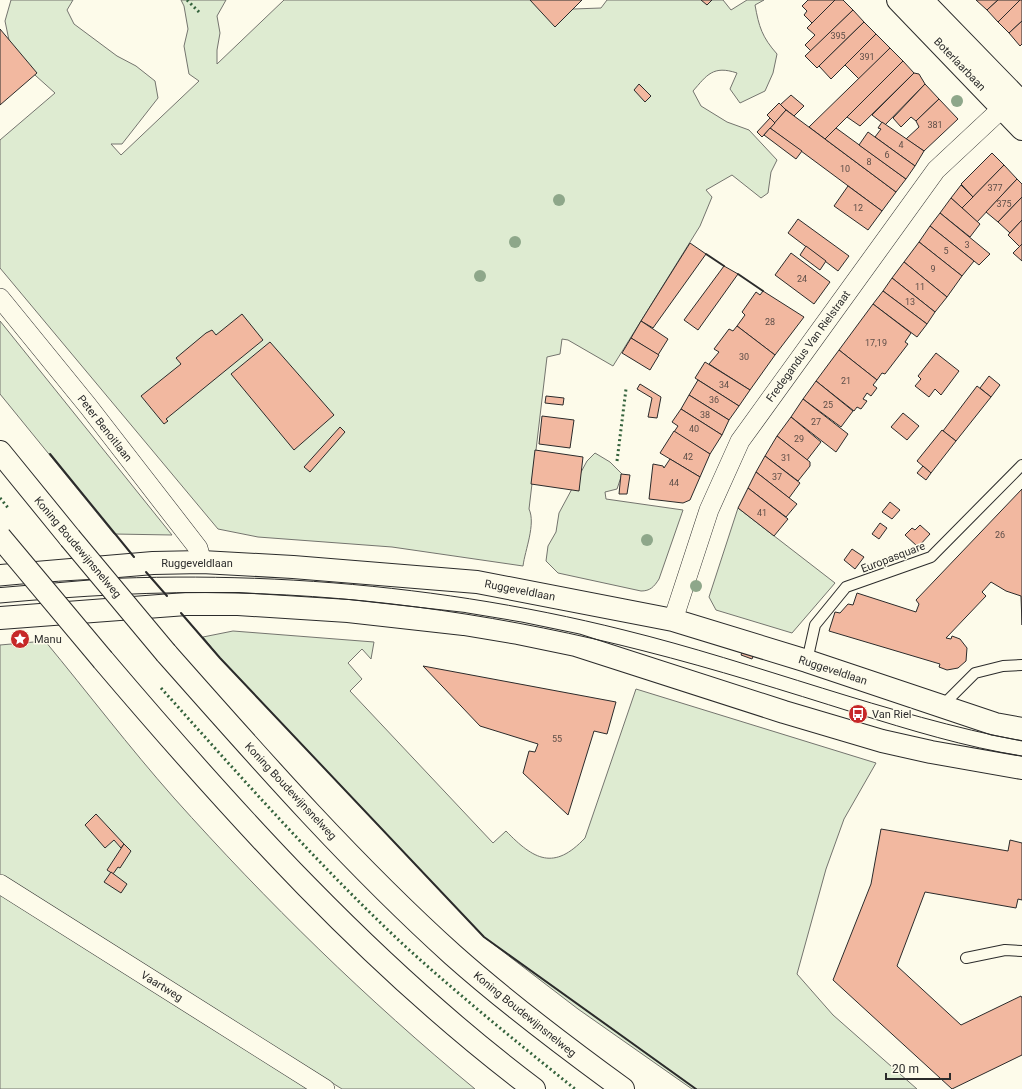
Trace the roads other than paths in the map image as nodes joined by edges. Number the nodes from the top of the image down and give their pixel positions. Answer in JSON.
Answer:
{"nodes":[{"id":1,"x":898,"y":0,"type":"edge"},
{"id":2,"x":922,"y":0,"type":"edge"},
{"id":3,"x":1013,"y":103,"type":"edge"},
{"id":4,"x":1022,"y":129,"type":"edge"},
{"id":5,"x":0,"y":298,"type":"edge"},
{"id":6,"x":0,"y":452,"type":"edge"},
{"id":7,"x":1022,"y":465,"type":"edge"},
{"id":8,"x":0,"y":537,"type":"edge"},
{"id":9,"x":202,"y":562,"type":"junction"},
{"id":10,"x":0,"y":576,"type":"edge"},
{"id":11,"x":0,"y":618,"type":"edge"},
{"id":12,"x":673,"y":620,"type":"junction"},
{"id":13,"x":807,"y":661,"type":"junction"},
{"id":14,"x":1022,"y":665,"type":"edge"},
{"id":15,"x":941,"y":707,"type":"junction"},
{"id":16,"x":1022,"y":728,"type":"edge"},
{"id":17,"x":1022,"y":768,"type":"edge"},
{"id":18,"x":0,"y":884,"type":"edge"},
{"id":19,"x":1022,"y":951,"type":"edge"},
{"id":20,"x":966,"y":958,"type":"dead end"},
{"id":21,"x":325,"y":1089,"type":"edge"},
{"id":22,"x":534,"y":1089,"type":"edge"},
{"id":23,"x":622,"y":1089,"type":"edge"}],
"edges":[{"from":1,"to":3,"type":"main road","name":"Boterlaarbaan"},
{"from":2,"to":3,"type":"main road","name":"Boterlaarbaan"},
{"from":3,"to":4,"type":"main road","name":"Boterlaarbaan"},
{"from":3,"to":12,"type":"street","name":"Fredegandus Van Rielstraat"},
{"from":5,"to":9,"type":"street","name":"Peter Benoitlaan"},
{"from":6,"to":23,"type":"main road","name":"Koning Boudewijnsnelweg","bridge":true},
{"from":7,"to":13,"type":"lane","name":"Europasquare"},
{"from":8,"to":22,"type":"main road","bridge":true},
{"from":9,"to":10,"type":"main road","name":"Ruggeveldlaan"},
{"from":9,"to":12,"type":"main road","name":"Ruggeveldlaan"},
{"from":11,"to":17,"type":"main road"},
{"from":12,"to":13,"type":"main road","name":"Ruggeveldlaan"},
{"from":13,"to":15,"type":"main road","name":"Ruggeveldlaan"},
{"from":14,"to":15,"type":"lane"},
{"from":15,"to":16,"type":"main road","name":"Ruggeveldlaan"},
{"from":18,"to":21,"type":"street","name":"Vaartweg"},
{"from":19,"to":20,"type":"lane"}]}
